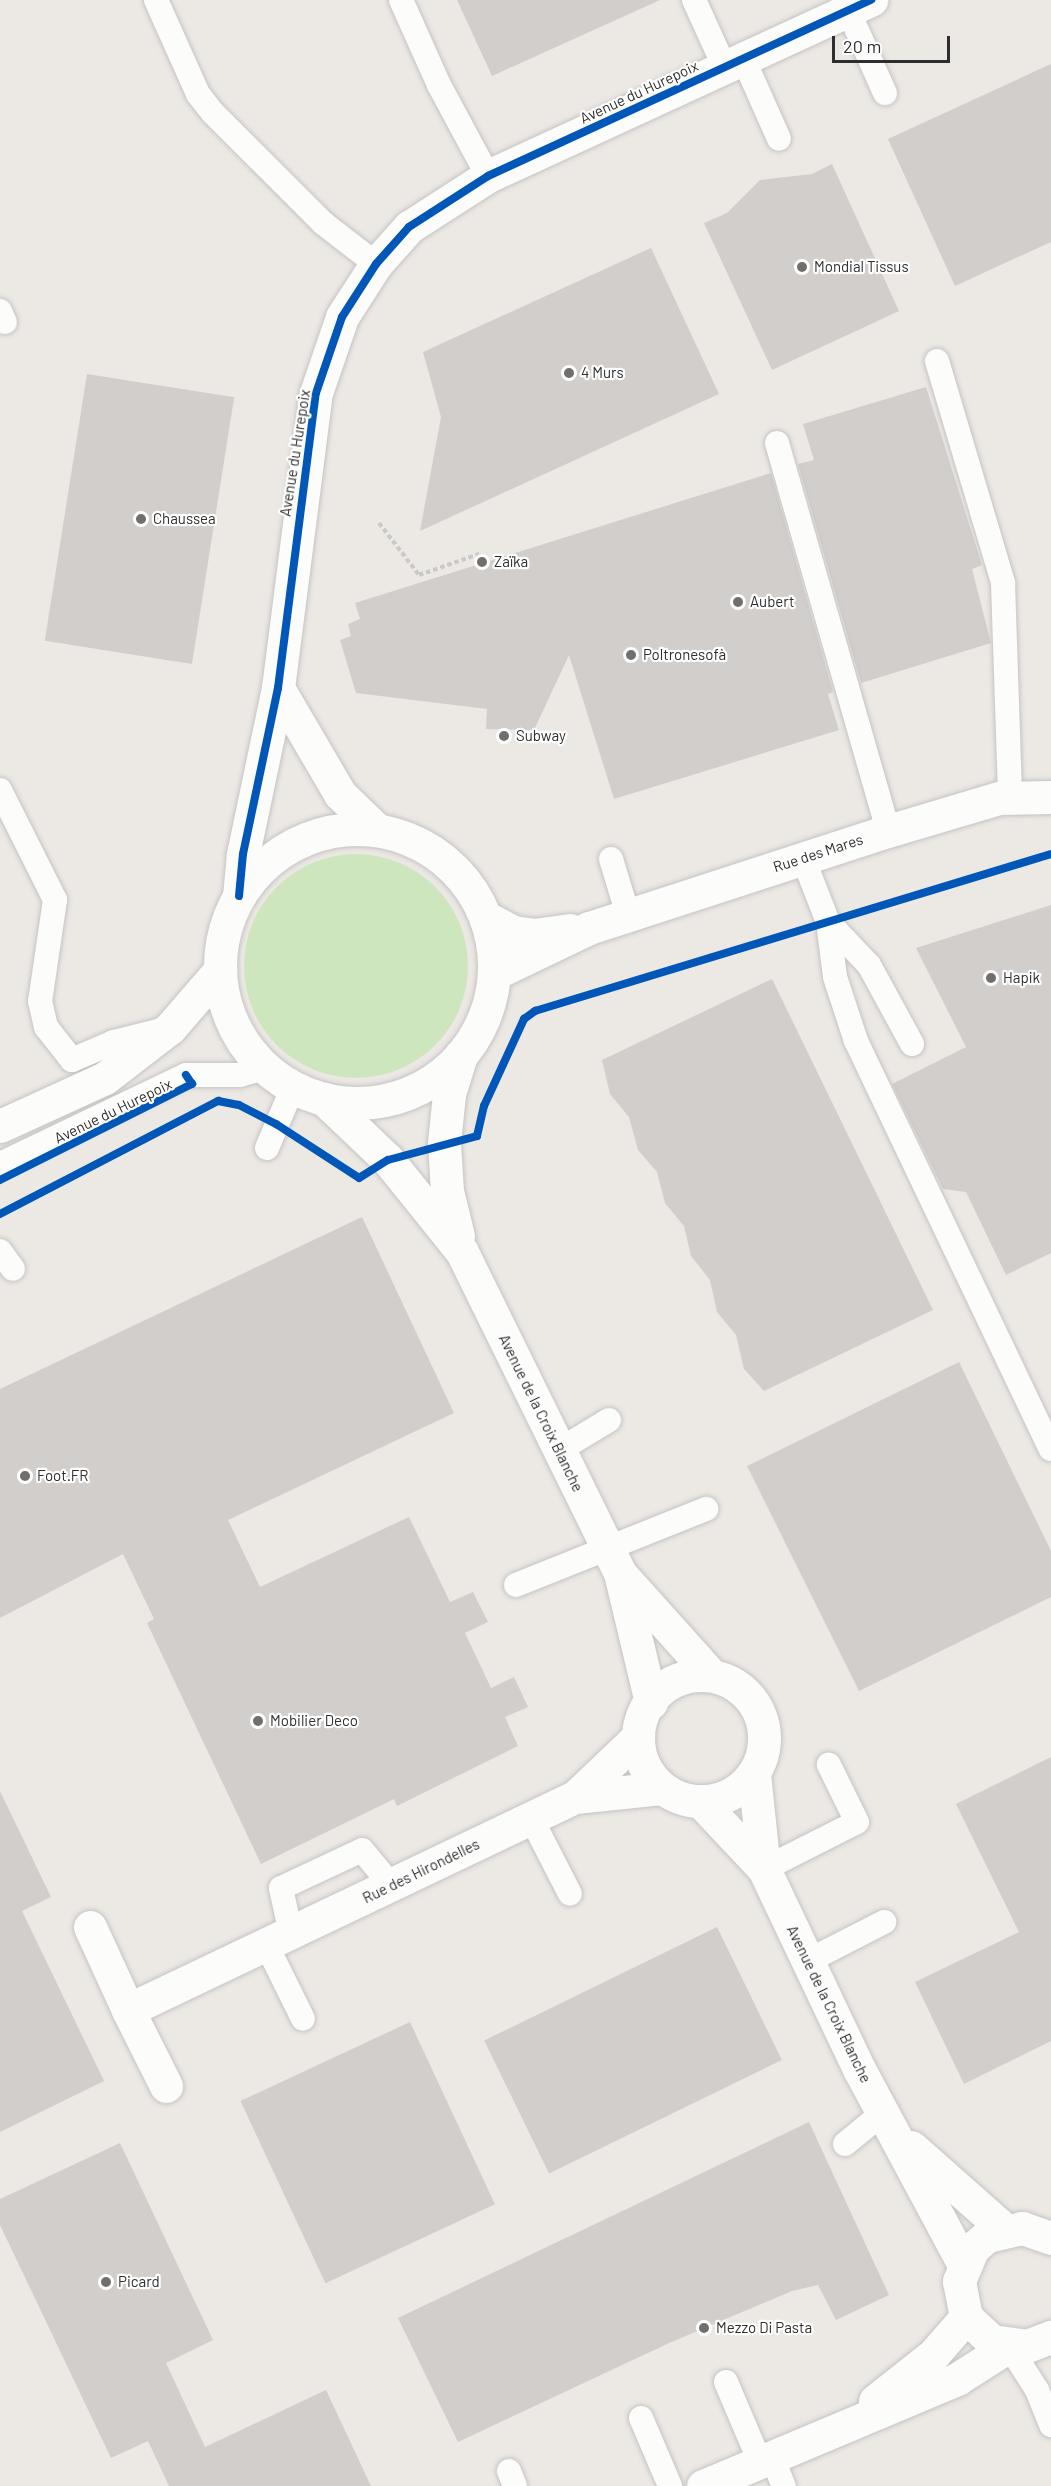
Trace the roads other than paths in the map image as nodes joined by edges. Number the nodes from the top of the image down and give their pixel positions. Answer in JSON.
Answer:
{"nodes":[{"id":1,"x":156,"y":0,"type":"edge"},
{"id":2,"x":401,"y":0,"type":"edge"},
{"id":3,"x":694,"y":0,"type":"edge"},
{"id":4,"x":860,"y":5,"type":"edge"},
{"id":5,"x":735,"y":64,"type":"junction"},
{"id":6,"x":885,"y":93,"type":"dead end"},
{"id":7,"x":779,"y":139,"type":"dead end"},
{"id":8,"x":488,"y":176,"type":"junction"},
{"id":9,"x":376,"y":264,"type":"junction"},
{"id":10,"x":937,"y":361,"type":"dead end"},
{"id":11,"x":777,"y":443,"type":"dead end"},
{"id":12,"x":278,"y":688,"type":"junction"},
{"id":13,"x":0,"y":790,"type":"edge"},
{"id":14,"x":1010,"y":797,"type":"junction"},
{"id":15,"x":1051,"y":797,"type":"edge"},
{"id":16,"x":376,"y":829,"type":"junction"},
{"id":17,"x":888,"y":831,"type":"junction"},
{"id":18,"x":803,"y":858,"type":"junction"},
{"id":19,"x":612,"y":859,"type":"dead end"},
{"id":20,"x":239,"y":896,"type":"junction"},
{"id":21,"x":628,"y":915,"type":"junction"},
{"id":22,"x":487,"y":918,"type":"junction"},
{"id":23,"x":828,"y":922,"type":"junction"},
{"id":24,"x":589,"y":928,"type":"junction"},
{"id":25,"x":220,"y":970,"type":"junction"},
{"id":26,"x":495,"y":973,"type":"junction"},
{"id":27,"x":170,"y":1028,"type":"junction"},
{"id":28,"x":912,"y":1044,"type":"dead end"},
{"id":29,"x":462,"y":1055,"type":"junction"},
{"id":30,"x":265,"y":1068,"type":"junction"},
{"id":31,"x":293,"y":1087,"type":"junction"},
{"id":32,"x":324,"y":1099,"type":"junction"},
{"id":33,"x":0,"y":1126,"type":"edge"},
{"id":34,"x":267,"y":1148,"type":"dead end"},
{"id":35,"x":0,"y":1164,"type":"edge"},
{"id":36,"x":462,"y":1252,"type":"junction"},
{"id":37,"x":609,"y":1420,"type":"dead end"},
{"id":38,"x":561,"y":1449,"type":"junction"},
{"id":39,"x":1051,"y":1449,"type":"edge"},
{"id":40,"x":706,"y":1509,"type":"dead end"},
{"id":41,"x":613,"y":1560,"type":"junction"},
{"id":42,"x":516,"y":1585,"type":"dead end"},
{"id":43,"x":711,"y":1675,"type":"junction"},
{"id":44,"x":651,"y":1702,"type":"junction"},
{"id":45,"x":638,"y":1737,"type":"junction"},
{"id":46,"x":829,"y":1765,"type":"dead end"},
{"id":47,"x":754,"y":1774,"type":"junction"},
{"id":48,"x":662,"y":1788,"type":"junction"},
{"id":49,"x":575,"y":1797,"type":"junction"},
{"id":50,"x":699,"y":1801,"type":"junction"},
{"id":51,"x":531,"y":1818,"type":"junction"},
{"id":52,"x":764,"y":1869,"type":"junction"},
{"id":53,"x":391,"y":1885,"type":"junction"},
{"id":54,"x":570,"y":1894,"type":"dead end"},
{"id":55,"x":884,"y":1922,"type":"dead end"},
{"id":56,"x":90,"y":1926,"type":"dead end"},
{"id":57,"x":279,"y":1940,"type":"junction"},
{"id":58,"x":806,"y":1962,"type":"junction"},
{"id":59,"x":129,"y":2010,"type":"junction"},
{"id":60,"x":303,"y":2019,"type":"dead end"},
{"id":61,"x":166,"y":2086,"type":"dead end"},
{"id":62,"x":891,"y":2124,"type":"junction"},
{"id":63,"x":845,"y":2144,"type":"dead end"},
{"id":64,"x":1004,"y":2229,"type":"junction"},
{"id":65,"x":1051,"y":2238,"type":"edge"},
{"id":66,"x":963,"y":2263,"type":"junction"},
{"id":67,"x":966,"y":2317,"type":"junction"},
{"id":68,"x":1051,"y":2337,"type":"edge"},
{"id":69,"x":1009,"y":2346,"type":"junction"},
{"id":70,"x":726,"y":2382,"type":"dead end"},
{"id":71,"x":640,"y":2418,"type":"dead end"},
{"id":72,"x":846,"y":2425,"type":"junction"},
{"id":73,"x":1051,"y":2425,"type":"edge"},
{"id":74,"x":772,"y":2468,"type":"edge"},
{"id":75,"x":670,"y":2486,"type":"edge"},
{"id":76,"x":703,"y":2486,"type":"edge"}],
"edges":[{"from":1,"to":9,"type":"lane"},
{"from":2,"to":8,"type":"lane"},
{"from":3,"to":5,"type":"lane"},
{"from":4,"to":5,"type":"street","name":"Avenue du Hurepoix"},
{"from":4,"to":6,"type":"lane"},
{"from":5,"to":7,"type":"lane"},
{"from":5,"to":8,"type":"street","name":"Avenue du Hurepoix"},
{"from":8,"to":9,"type":"street","name":"Avenue du Hurepoix"},
{"from":9,"to":12,"type":"street","name":"Avenue du Hurepoix"},
{"from":10,"to":14,"type":"lane"},
{"from":11,"to":17,"type":"lane"},
{"from":12,"to":16,"type":"street"},
{"from":12,"to":20,"type":"street","name":"Avenue du Hurepoix"},
{"from":13,"to":27,"type":"lane"},
{"from":14,"to":15,"type":"street","name":"Rue des Mares"},
{"from":14,"to":17,"type":"street","name":"Rue des Mares"},
{"from":16,"to":20,"type":"street"},
{"from":16,"to":22,"type":"street"},
{"from":17,"to":18,"type":"street","name":"Rue des Mares"},
{"from":18,"to":21,"type":"street","name":"Rue des Mares"},
{"from":18,"to":23,"type":"lane"},
{"from":19,"to":21,"type":"lane"},
{"from":20,"to":25,"type":"street"},
{"from":21,"to":24,"type":"street","name":"Rue des Mares"},
{"from":22,"to":24,"type":"street","name":"Rue des Mares"},
{"from":22,"to":26,"type":"street"},
{"from":23,"to":28,"type":"lane"},
{"from":23,"to":39,"type":"lane"},
{"from":24,"to":26,"type":"street","name":"Rue des Mares"},
{"from":25,"to":27,"type":"street"},
{"from":25,"to":30,"type":"street"},
{"from":26,"to":29,"type":"street"},
{"from":27,"to":33,"type":"street"},
{"from":29,"to":32,"type":"street"},
{"from":29,"to":36,"type":"street","name":"Avenue de la Croix Blanche"},
{"from":30,"to":31,"type":"street"},
{"from":30,"to":35,"type":"lane","name":"Avenue du Hurepoix"},
{"from":31,"to":32,"type":"street"},
{"from":31,"to":34,"type":"lane"},
{"from":32,"to":36,"type":"street","name":"Avenue de la Croix Blanche"},
{"from":36,"to":38,"type":"street","name":"Avenue de la Croix Blanche"},
{"from":37,"to":38,"type":"lane"},
{"from":38,"to":41,"type":"street","name":"Avenue de la Croix Blanche"},
{"from":40,"to":41,"type":"lane"},
{"from":41,"to":42,"type":"lane"},
{"from":41,"to":43,"type":"street","name":"Avenue de la Croix Blanche"},
{"from":41,"to":44,"type":"street","name":"Avenue de la Croix Blanche"},
{"from":43,"to":44,"type":"street"},
{"from":43,"to":47,"type":"street"},
{"from":44,"to":45,"type":"street"},
{"from":45,"to":48,"type":"street"},
{"from":45,"to":49,"type":"street","name":"Rue des Hirondelles"},
{"from":46,"to":52,"type":"lane"},
{"from":47,"to":50,"type":"street"},
{"from":47,"to":52,"type":"street","name":"Avenue de la Croix Blanche"},
{"from":48,"to":49,"type":"street","name":"Rue des Hirondelles"},
{"from":48,"to":50,"type":"street"},
{"from":49,"to":51,"type":"street","name":"Rue des Hirondelles"},
{"from":50,"to":52,"type":"street","name":"Avenue de la Croix Blanche"},
{"from":51,"to":53,"type":"street","name":"Rue des Hirondelles"},
{"from":51,"to":54,"type":"lane"},
{"from":52,"to":58,"type":"street","name":"Avenue de la Croix Blanche"},
{"from":53,"to":57,"type":"street","name":"Rue des Hirondelles"},
{"from":53,"to":57,"type":"lane"},
{"from":55,"to":58,"type":"lane"},
{"from":56,"to":59,"type":"street"},
{"from":57,"to":59,"type":"street","name":"Rue des Hirondelles"},
{"from":57,"to":60,"type":"lane"},
{"from":58,"to":62,"type":"street","name":"Avenue de la Croix Blanche"},
{"from":59,"to":61,"type":"street"},
{"from":62,"to":63,"type":"lane"},
{"from":62,"to":64,"type":"street","name":"Avenue de la Croix Blanche"},
{"from":62,"to":66,"type":"street","name":"Avenue de la Croix Blanche"},
{"from":64,"to":65,"type":"street"},
{"from":64,"to":66,"type":"street"},
{"from":66,"to":67,"type":"street"},
{"from":67,"to":69,"type":"street"},
{"from":67,"to":72,"type":"street"},
{"from":68,"to":69,"type":"street"},
{"from":69,"to":72,"type":"street"},
{"from":69,"to":73,"type":"lane"},
{"from":70,"to":74,"type":"lane"},
{"from":71,"to":75,"type":"lane"},
{"from":72,"to":74,"type":"street"},
{"from":74,"to":76,"type":"street"}]}
